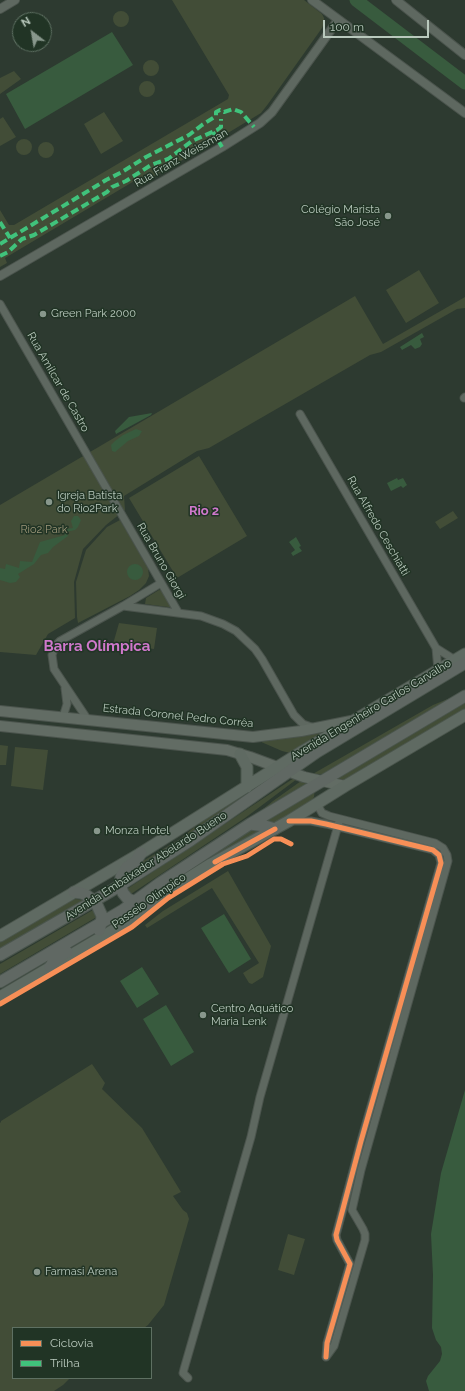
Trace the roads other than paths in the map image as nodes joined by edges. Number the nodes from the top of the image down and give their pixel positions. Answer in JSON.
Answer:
{"nodes":[{"id":1,"x":15,"y":0,"type":"edge"},
{"id":2,"x":312,"y":0,"type":"edge"},
{"id":3,"x":396,"y":0,"type":"edge"},
{"id":4,"x":0,"y":9,"type":"edge"},
{"id":5,"x":338,"y":20,"type":"junction"},
{"id":6,"x":465,"y":55,"type":"edge"},
{"id":7,"x":465,"y":113,"type":"edge"},
{"id":8,"x":0,"y":276,"type":"edge"},
{"id":9,"x":0,"y":304,"type":"edge"},
{"id":10,"x":300,"y":414,"type":"dead end"},
{"id":11,"x":101,"y":480,"type":"joint"},
{"id":12,"x":161,"y":583,"type":"junction"},
{"id":13,"x":123,"y":606,"type":"junction"},
{"id":14,"x":178,"y":612,"type":"junction"},
{"id":15,"x":436,"y":648,"type":"junction"},
{"id":16,"x":465,"y":654,"type":"edge"},
{"id":17,"x":460,"y":662,"type":"edge"},
{"id":18,"x":438,"y":670,"type":"junction"},
{"id":19,"x":64,"y":685,"type":"junction"},
{"id":20,"x":465,"y":696,"type":"edge"},
{"id":21,"x":0,"y":711,"type":"edge"},
{"id":22,"x":465,"y":715,"type":"edge"},
{"id":23,"x":63,"y":717,"type":"junction"},
{"id":24,"x":88,"y":720,"type":"junction"},
{"id":25,"x":352,"y":721,"type":"junction"},
{"id":26,"x":0,"y":726,"type":"edge"},
{"id":27,"x":315,"y":728,"type":"junction"},
{"id":28,"x":106,"y":737,"type":"junction"},
{"id":29,"x":240,"y":754,"type":"junction"},
{"id":30,"x":277,"y":767,"type":"junction"},
{"id":31,"x":288,"y":772,"type":"junction"},
{"id":32,"x":320,"y":781,"type":"junction"},
{"id":33,"x":345,"y":786,"type":"junction"},
{"id":34,"x":247,"y":787,"type":"junction"},
{"id":35,"x":317,"y":804,"type":"junction"},
{"id":36,"x":340,"y":818,"type":"junction"},
{"id":37,"x":289,"y":821,"type":"junction"},
{"id":38,"x":250,"y":824,"type":"junction"},
{"id":39,"x":338,"y":827,"type":"junction"},
{"id":40,"x":275,"y":829,"type":"junction"},
{"id":41,"x":141,"y":853,"type":"junction"},
{"id":42,"x":440,"y":879,"type":"junction"},
{"id":43,"x":120,"y":884,"type":"junction"},
{"id":44,"x":74,"y":892,"type":"junction"},
{"id":45,"x":94,"y":901,"type":"junction"},
{"id":46,"x":134,"y":902,"type":"junction"},
{"id":47,"x":150,"y":904,"type":"junction"},
{"id":48,"x":101,"y":924,"type":"junction"},
{"id":49,"x":0,"y":936,"type":"edge"},
{"id":50,"x":0,"y":956,"type":"edge"},
{"id":51,"x":50,"y":967,"type":"junction"},
{"id":52,"x":0,"y":982,"type":"edge"},
{"id":53,"x":409,"y":987,"type":"junction"},
{"id":54,"x":0,"y":997,"type":"edge"},
{"id":55,"x":371,"y":1106,"type":"junction"},
{"id":56,"x":379,"y":1108,"type":"junction"},
{"id":57,"x":344,"y":1209,"type":"junction"},
{"id":58,"x":352,"y":1210,"type":"junction"},
{"id":59,"x":353,"y":1264,"type":"junction"},
{"id":60,"x":188,"y":1378,"type":"dead end"}],
"edges":[{"from":1,"to":4,"type":"street"},
{"from":2,"to":5,"type":"street"},
{"from":3,"to":6,"type":"street"},
{"from":5,"to":7,"type":"street"},
{"from":5,"to":8,"type":"street","name":"Rua Franz Weissman"},
{"from":9,"to":11,"type":"street","name":"Rua Amilcar de Castro"},
{"from":10,"to":15,"type":"street","name":"Rua Alfredo Ceschiatti"},
{"from":11,"to":12,"type":"street","name":"Rua Bruno Giorgi"},
{"from":12,"to":13,"type":"street"},
{"from":12,"to":14,"type":"street","name":"Rua Bruno Giorgi"},
{"from":13,"to":14,"type":"street"},
{"from":13,"to":19,"type":"street"},
{"from":14,"to":27,"type":"street","name":"Rua Bruno Giorgi"},
{"from":15,"to":17,"type":"street","name":"Rua Alfredo Ceschiatti"},
{"from":15,"to":18,"type":"street","name":"Rua Alfredo Ceschiatti"},
{"from":16,"to":17,"type":"main road","name":"Avenida Engenheiro Carlos Carvalho"},
{"from":17,"to":18,"type":"main road","name":"Avenida Engenheiro Carlos Carvalho"},
{"from":17,"to":31,"type":"highway","name":"Avenida Engenheiro Carlos Carvalho"},
{"from":18,"to":25,"type":"main road","name":"Avenida Engenheiro Carlos Carvalho"},
{"from":19,"to":23,"type":"street"},
{"from":19,"to":24,"type":"street"},
{"from":20,"to":32,"type":"highway"},
{"from":21,"to":23,"type":"main road","name":"Estrada Coronel Pedro Corrêa"},
{"from":22,"to":33,"type":"main road"},
{"from":23,"to":24,"type":"main road","name":"Estrada Coronel Pedro Corrêa"},
{"from":24,"to":27,"type":"main road","name":"Estrada Coronel Pedro Corrêa"},
{"from":24,"to":28,"type":"main road"},
{"from":25,"to":27,"type":"main road","name":"Estrada Coronel Pedro Corrêa"},
{"from":25,"to":30,"type":"main road","name":"Avenida Engenheiro Carlos Carvalho"},
{"from":26,"to":28,"type":"main road"},
{"from":28,"to":29,"type":"main road"},
{"from":29,"to":30,"type":"main road"},
{"from":29,"to":34,"type":"main road"},
{"from":30,"to":31,"type":"main road"},
{"from":30,"to":34,"type":"main road","name":"Avenida Embaixador Abelardo Bueno"},
{"from":31,"to":32,"type":"main road"},
{"from":31,"to":43,"type":"highway","name":"Avenida Embaixador Abelardo Bueno"},
{"from":32,"to":33,"type":"main road"},
{"from":32,"to":38,"type":"highway","name":"Avenida Embaixador Abelardo Bueno"},
{"from":33,"to":35,"type":"main road"},
{"from":34,"to":41,"type":"main road","name":"Avenida Embaixador Abelardo Bueno"},
{"from":35,"to":36,"type":"street"},
{"from":35,"to":37,"type":"main road"},
{"from":36,"to":39,"type":"street"},
{"from":36,"to":42,"type":"street"},
{"from":37,"to":39,"type":"street"},
{"from":37,"to":40,"type":"main road"},
{"from":38,"to":40,"type":"highway"},
{"from":38,"to":46,"type":"highway","name":"Avenida Embaixador Abelardo Bueno"},
{"from":39,"to":42,"type":"street"},
{"from":39,"to":60,"type":"street"},
{"from":40,"to":47,"type":"main road"},
{"from":41,"to":43,"type":"highway"},
{"from":41,"to":44,"type":"main road","name":"Avenida Embaixador Abelardo Bueno"},
{"from":42,"to":53,"type":"street"},
{"from":43,"to":45,"type":"highway","name":"Avenida Embaixador Abelardo Bueno"},
{"from":43,"to":46,"type":"highway"},
{"from":44,"to":45,"type":"highway"},
{"from":44,"to":49,"type":"main road","name":"Avenida Embaixador Abelardo Bueno"},
{"from":45,"to":48,"type":"highway"},
{"from":45,"to":50,"type":"highway","name":"Avenida Embaixador Abelardo Bueno"},
{"from":46,"to":47,"type":"highway"},
{"from":46,"to":48,"type":"highway","name":"Avenida Embaixador Abelardo Bueno"},
{"from":47,"to":51,"type":"main road"},
{"from":48,"to":51,"type":"highway"},
{"from":48,"to":52,"type":"highway","name":"Avenida Embaixador Abelardo Bueno"},
{"from":51,"to":54,"type":"main road"},
{"from":53,"to":55,"type":"street"},
{"from":53,"to":56,"type":"street"},
{"from":55,"to":56,"type":"street"},
{"from":55,"to":57,"type":"street"},
{"from":56,"to":58,"type":"street"},
{"from":57,"to":58,"type":"street"},
{"from":57,"to":59,"type":"street"},
{"from":58,"to":59,"type":"street"},
{"from":59,"to":59,"type":"street"}]}
